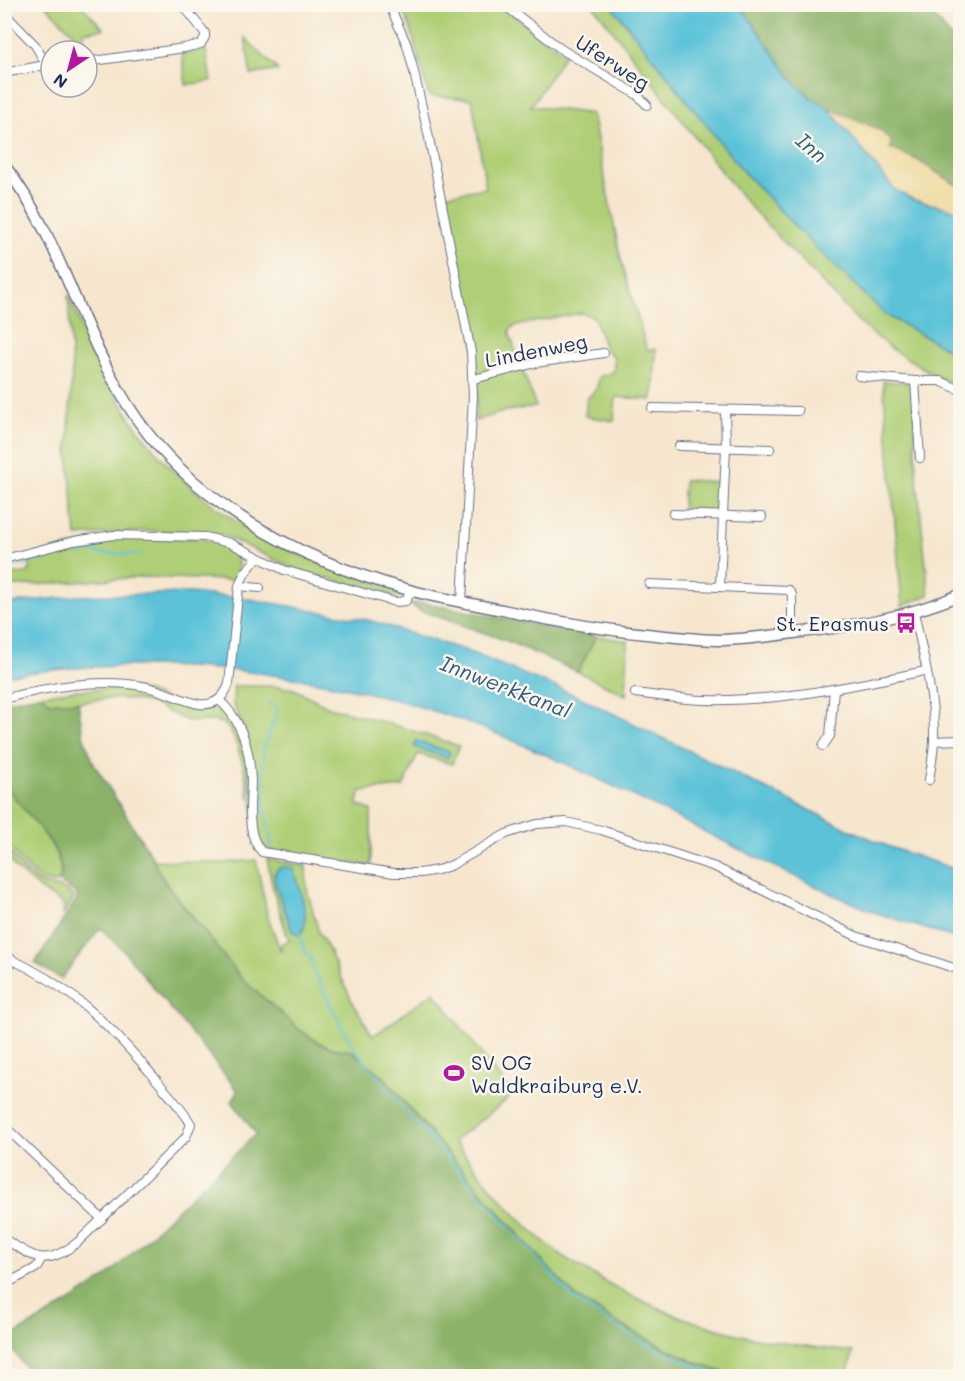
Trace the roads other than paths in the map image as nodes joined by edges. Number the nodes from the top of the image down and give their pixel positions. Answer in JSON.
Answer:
{"nodes":[{"id":1,"x":182,"y":4,"type":"edge"},
{"id":2,"x":389,"y":4,"type":"edge"},
{"id":3,"x":503,"y":4,"type":"edge"},
{"id":4,"x":4,"y":13,"type":"edge"},
{"id":5,"x":39,"y":50,"type":"edge"},
{"id":6,"x":99,"y":60,"type":"edge"},
{"id":7,"x":39,"y":66,"type":"edge"},
{"id":8,"x":4,"y":73,"type":"edge"},
{"id":9,"x":647,"y":105,"type":"dead end"},
{"id":10,"x":4,"y":165,"type":"edge"},
{"id":11,"x":604,"y":353,"type":"dead end"},
{"id":12,"x":859,"y":376,"type":"dead end"},
{"id":13,"x":474,"y":379,"type":"junction"},
{"id":14,"x":915,"y":381,"type":"junction"},
{"id":15,"x":960,"y":390,"type":"edge"},
{"id":16,"x":652,"y":408,"type":"dead end"},
{"id":17,"x":725,"y":410,"type":"junction"},
{"id":18,"x":798,"y":411,"type":"dead end"},
{"id":19,"x":679,"y":446,"type":"dead end"},
{"id":20,"x":726,"y":447,"type":"junction"},
{"id":21,"x":770,"y":449,"type":"dead end"},
{"id":22,"x":920,"y":458,"type":"dead end"},
{"id":23,"x":673,"y":514,"type":"dead end"},
{"id":24,"x":722,"y":516,"type":"junction"},
{"id":25,"x":762,"y":517,"type":"dead end"},
{"id":26,"x":257,"y":558,"type":"junction"},
{"id":27,"x":4,"y":559,"type":"edge"},
{"id":28,"x":649,"y":584,"type":"dead end"},
{"id":29,"x":720,"y":586,"type":"junction"},
{"id":30,"x":260,"y":588,"type":"dead end"},
{"id":31,"x":239,"y":589,"type":"junction"},
{"id":32,"x":411,"y":590,"type":"junction"},
{"id":33,"x":960,"y":595,"type":"edge"},
{"id":34,"x":462,"y":602,"type":"junction"},
{"id":35,"x":914,"y":612,"type":"junction"},
{"id":36,"x":792,"y":634,"type":"junction"},
{"id":37,"x":925,"y":671,"type":"junction"},
{"id":38,"x":834,"y":690,"type":"junction"},
{"id":39,"x":635,"y":693,"type":"dead end"},
{"id":40,"x":4,"y":699,"type":"edge"},
{"id":41,"x":219,"y":700,"type":"junction"},
{"id":42,"x":960,"y":740,"type":"edge"},
{"id":43,"x":934,"y":741,"type":"junction"},
{"id":44,"x":823,"y":746,"type":"dead end"},
{"id":45,"x":929,"y":780,"type":"dead end"},
{"id":46,"x":8,"y":958,"type":"edge"},
{"id":47,"x":960,"y":970,"type":"edge"},
{"id":48,"x":4,"y":978,"type":"edge"},
{"id":49,"x":4,"y":1126,"type":"edge"},
{"id":50,"x":102,"y":1219,"type":"junction"},
{"id":51,"x":4,"y":1239,"type":"edge"},
{"id":52,"x":42,"y":1258,"type":"junction"},
{"id":53,"x":4,"y":1285,"type":"edge"}],
"edges":[{"from":1,"to":6,"type":"street"},
{"from":2,"to":13,"type":"street"},
{"from":3,"to":9,"type":"street","name":"Uferweg"},
{"from":4,"to":5,"type":"street"},
{"from":7,"to":8,"type":"street"},
{"from":10,"to":32,"type":"street"},
{"from":11,"to":13,"type":"street","name":"Lindenweg"},
{"from":12,"to":14,"type":"street"},
{"from":13,"to":34,"type":"street"},
{"from":14,"to":15,"type":"street"},
{"from":14,"to":22,"type":"street"},
{"from":16,"to":17,"type":"street"},
{"from":17,"to":18,"type":"street"},
{"from":17,"to":20,"type":"street"},
{"from":19,"to":20,"type":"street"},
{"from":20,"to":21,"type":"street"},
{"from":20,"to":24,"type":"street"},
{"from":23,"to":24,"type":"street"},
{"from":24,"to":25,"type":"street"},
{"from":24,"to":29,"type":"street"},
{"from":26,"to":27,"type":"street"},
{"from":26,"to":31,"type":"street"},
{"from":26,"to":32,"type":"street"},
{"from":28,"to":29,"type":"street"},
{"from":29,"to":36,"type":"street"},
{"from":30,"to":31,"type":"street"},
{"from":31,"to":41,"type":"street"},
{"from":32,"to":34,"type":"street"},
{"from":33,"to":35,"type":"street"},
{"from":34,"to":36,"type":"street"},
{"from":35,"to":36,"type":"street"},
{"from":35,"to":37,"type":"street"},
{"from":37,"to":38,"type":"street"},
{"from":37,"to":43,"type":"street"},
{"from":38,"to":39,"type":"street"},
{"from":38,"to":44,"type":"street"},
{"from":40,"to":41,"type":"street"},
{"from":41,"to":47,"type":"street"},
{"from":42,"to":43,"type":"street"},
{"from":43,"to":45,"type":"street"},
{"from":46,"to":48,"type":"street"},
{"from":46,"to":50,"type":"street"},
{"from":49,"to":50,"type":"street"},
{"from":50,"to":52,"type":"street"},
{"from":51,"to":52,"type":"street"},
{"from":52,"to":53,"type":"street"}]}
